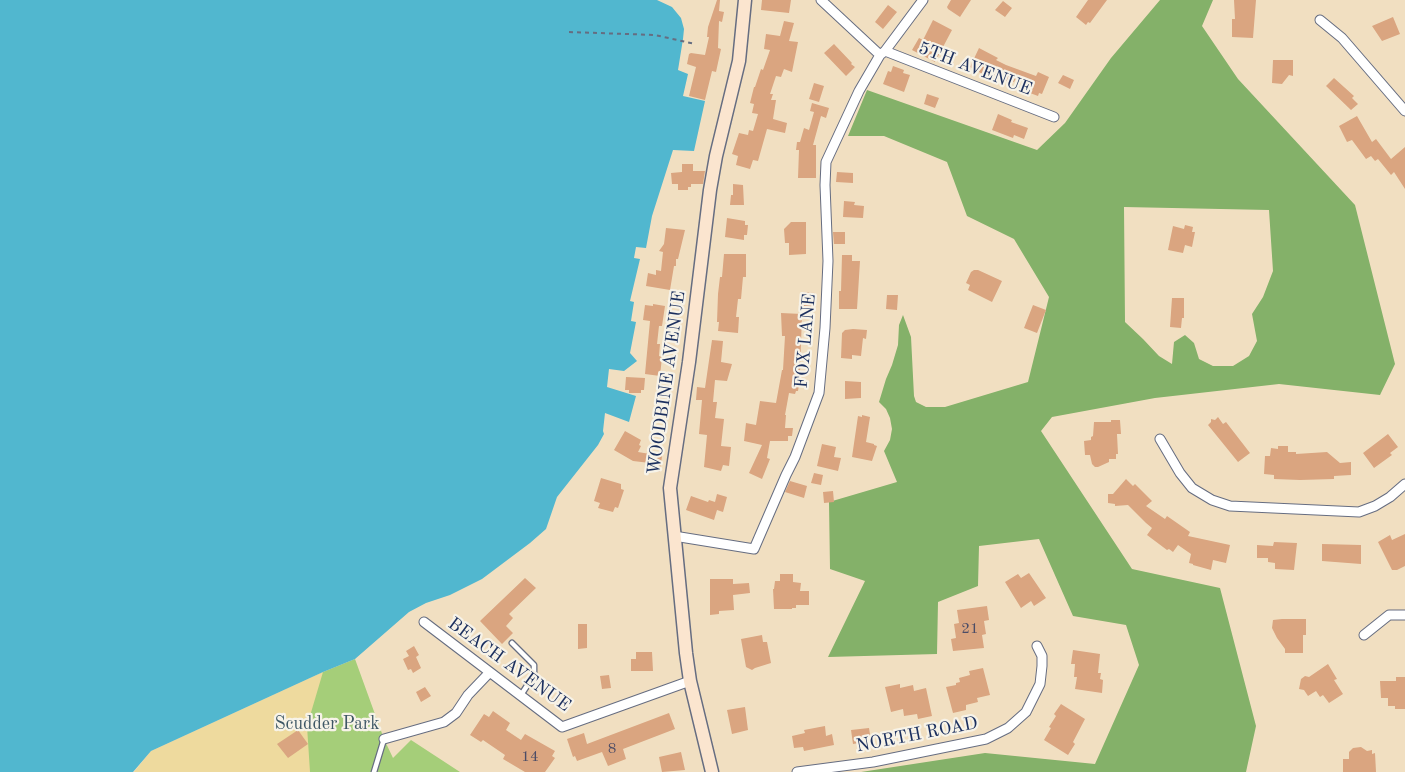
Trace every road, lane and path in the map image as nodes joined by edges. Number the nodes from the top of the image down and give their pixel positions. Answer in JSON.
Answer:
{"nodes":[{"id":1,"x":745,"y":0,"type":"edge"},
{"id":2,"x":820,"y":0,"type":"edge"},
{"id":3,"x":923,"y":0,"type":"edge"},
{"id":4,"x":1320,"y":20,"type":"dead end"},
{"id":5,"x":568,"y":32,"type":"dead end"},
{"id":6,"x":695,"y":44,"type":"dead end"},
{"id":7,"x":883,"y":53,"type":"junction"},
{"id":8,"x":1405,"y":111,"type":"edge"},
{"id":9,"x":1054,"y":117,"type":"dead end"},
{"id":10,"x":1160,"y":439,"type":"dead end"},
{"id":11,"x":1405,"y":484,"type":"edge"},
{"id":12,"x":674,"y":536,"type":"junction"},
{"id":13,"x":1405,"y":615,"type":"edge"},
{"id":14,"x":424,"y":622,"type":"dead end"},
{"id":15,"x":1364,"y":634,"type":"dead end"},
{"id":16,"x":512,"y":643,"type":"dead end"},
{"id":17,"x":1037,"y":646,"type":"dead end"},
{"id":18,"x":489,"y":673,"type":"junction"},
{"id":19,"x":690,"y":681,"type":"junction"},
{"id":20,"x":520,"y":696,"type":"junction"},
{"id":21,"x":384,"y":739,"type":"joint"},
{"id":22,"x":374,"y":772,"type":"edge"},
{"id":23,"x":712,"y":772,"type":"edge"},
{"id":24,"x":797,"y":772,"type":"edge"}],
"edges":[{"from":1,"to":12,"type":"main road","name":"WOODBINE AVENUE"},
{"from":2,"to":7,"type":"street","name":"5TH AVENUE"},
{"from":3,"to":7,"type":"street"},
{"from":4,"to":8,"type":"street"},
{"from":5,"to":6,"type":"path"},
{"from":7,"to":9,"type":"street","name":"5TH AVENUE"},
{"from":7,"to":12,"type":"street","name":"FOX LANE"},
{"from":10,"to":11,"type":"street"},
{"from":12,"to":19,"type":"main road","name":"WOODBINE AVENUE"},
{"from":13,"to":15,"type":"street"},
{"from":14,"to":18,"type":"street","name":"BEACH AVENUE"},
{"from":16,"to":20,"type":"lane"},
{"from":17,"to":24,"type":"street","name":"NORTH ROAD"},
{"from":18,"to":20,"type":"street","name":"BEACH AVENUE"},
{"from":18,"to":21,"type":"street"},
{"from":19,"to":20,"type":"street","name":"BEACH AVENUE"},
{"from":19,"to":23,"type":"main road","name":"WOODBINE AVENUE"},
{"from":21,"to":22,"type":"lane"}]}
